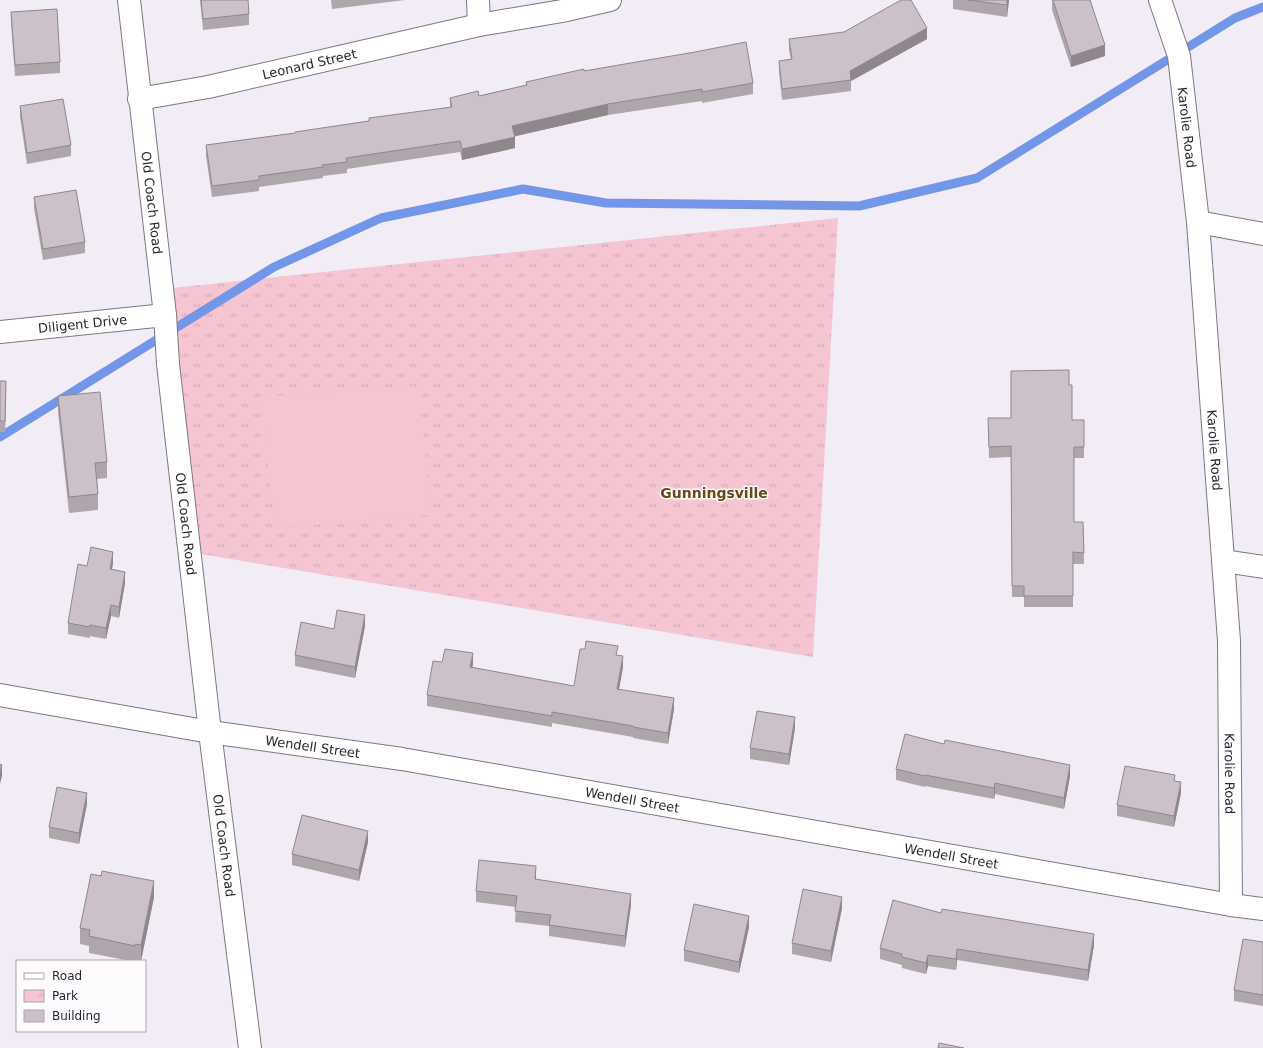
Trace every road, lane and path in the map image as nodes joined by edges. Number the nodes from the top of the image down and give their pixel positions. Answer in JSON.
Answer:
{"nodes":[{"id":1,"x":129,"y":0,"type":"edge"},
{"id":2,"x":478,"y":0,"type":"edge"},
{"id":3,"x":610,"y":0,"type":"edge"},
{"id":4,"x":1160,"y":0,"type":"edge"},
{"id":5,"x":480,"y":25,"type":"junction"},
{"id":6,"x":139,"y":99,"type":"junction"},
{"id":7,"x":1198,"y":222,"type":"junction"},
{"id":8,"x":1263,"y":234,"type":"edge"},
{"id":9,"x":165,"y":315,"type":"junction"},
{"id":10,"x":0,"y":332,"type":"edge"},
{"id":11,"x":1224,"y":561,"type":"junction"},
{"id":12,"x":1263,"y":567,"type":"edge"},
{"id":13,"x":0,"y":695,"type":"edge"},
{"id":14,"x":210,"y":732,"type":"junction"},
{"id":15,"x":1231,"y":905,"type":"junction"},
{"id":16,"x":1263,"y":909,"type":"edge"},
{"id":17,"x":250,"y":1048,"type":"edge"}],
"edges":[{"from":1,"to":6,"type":"street","name":"Old Coach Road"},
{"from":2,"to":5,"type":"street"},
{"from":3,"to":5,"type":"street","name":"Leonard Street"},
{"from":4,"to":7,"type":"street","name":"Karolie Road"},
{"from":5,"to":6,"type":"street","name":"Leonard Street"},
{"from":6,"to":9,"type":"street","name":"Old Coach Road"},
{"from":7,"to":8,"type":"street"},
{"from":7,"to":11,"type":"street","name":"Karolie Road"},
{"from":9,"to":10,"type":"street","name":"Diligent Drive"},
{"from":9,"to":14,"type":"street","name":"Old Coach Road"},
{"from":11,"to":12,"type":"street"},
{"from":11,"to":15,"type":"street","name":"Karolie Road"},
{"from":13,"to":14,"type":"street","name":"Wendell Street"},
{"from":14,"to":15,"type":"street","name":"Wendell Street"},
{"from":14,"to":17,"type":"street","name":"Old Coach Road"},
{"from":15,"to":16,"type":"street","name":"Wendell Street"}]}
